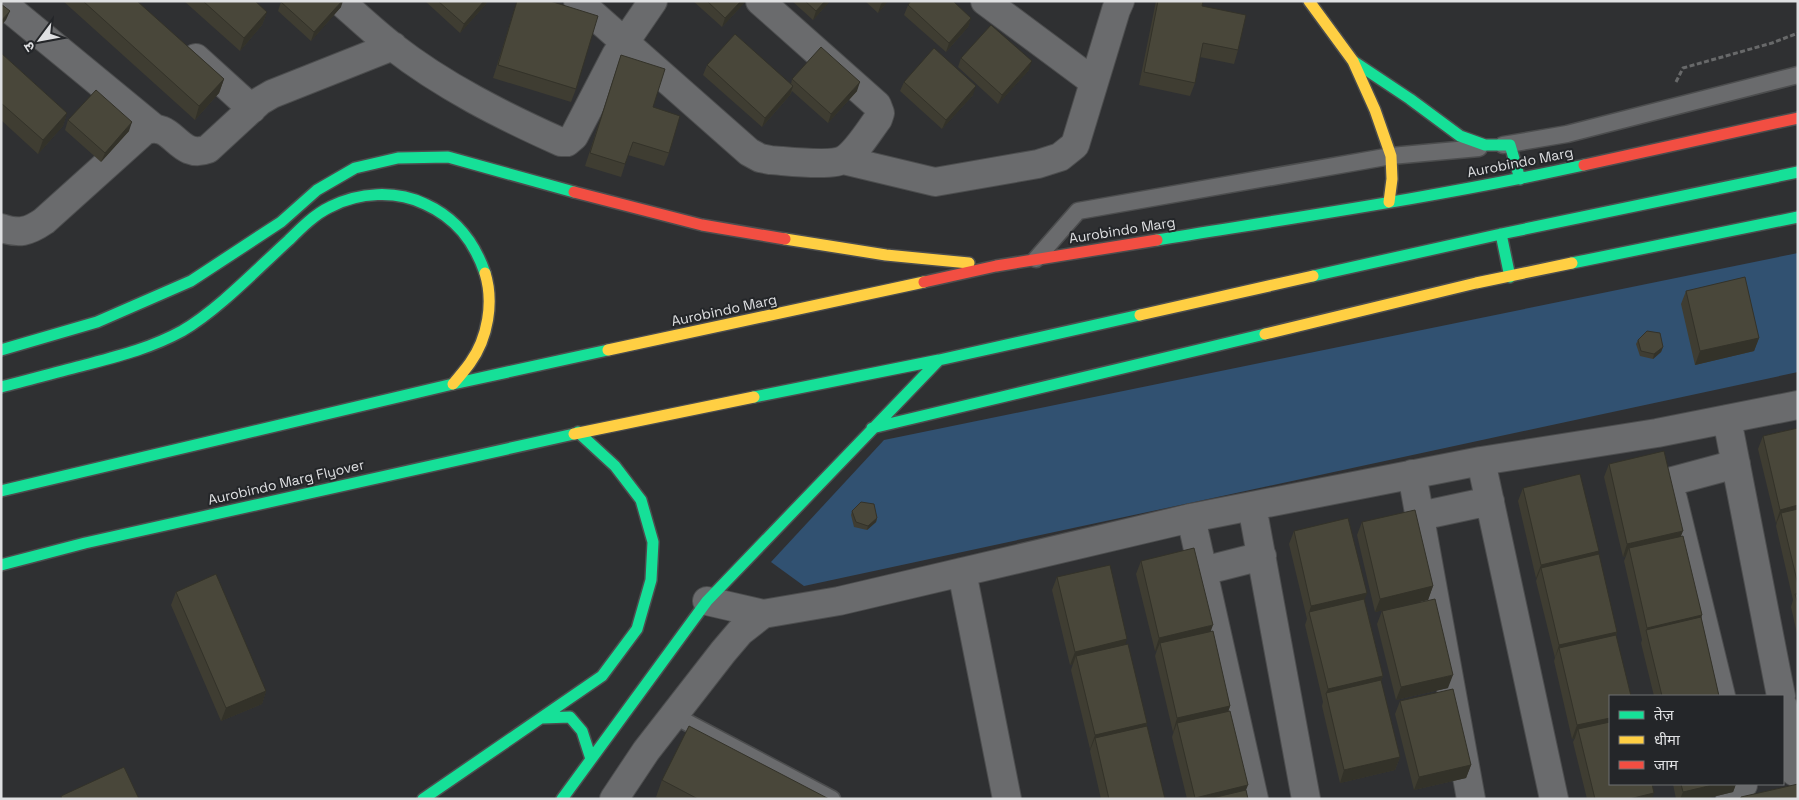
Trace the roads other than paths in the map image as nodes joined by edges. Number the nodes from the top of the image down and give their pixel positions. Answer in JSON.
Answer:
{"nodes":[{"id":1,"x":340,"y":1,"type":"edge"},
{"id":2,"x":578,"y":1,"type":"edge"},
{"id":3,"x":654,"y":1,"type":"edge"},
{"id":4,"x":760,"y":1,"type":"edge"},
{"id":5,"x":985,"y":1,"type":"edge"},
{"id":6,"x":1120,"y":1,"type":"edge"},
{"id":7,"x":1309,"y":1,"type":"edge"},
{"id":8,"x":1,"y":2,"type":"edge"},
{"id":9,"x":178,"y":42,"type":"edge"},
{"id":10,"x":624,"y":43,"type":"junction"},
{"id":11,"x":393,"y":46,"type":"junction"},
{"id":12,"x":1353,"y":61,"type":"junction"},
{"id":13,"x":1798,"y":75,"type":"edge"},
{"id":14,"x":1094,"y":82,"type":"junction"},
{"id":15,"x":252,"y":109,"type":"junction"},
{"id":16,"x":1798,"y":118,"type":"edge"},
{"id":17,"x":153,"y":127,"type":"junction"},
{"id":18,"x":1510,"y":145,"type":"junction"},
{"id":19,"x":1391,"y":156,"type":"junction"},
{"id":20,"x":843,"y":160,"type":"junction"},
{"id":21,"x":1798,"y":172,"type":"edge"},
{"id":22,"x":1520,"y":179,"type":"junction"},
{"id":23,"x":1389,"y":202,"type":"junction"},
{"id":24,"x":1798,"y":217,"type":"edge"},
{"id":25,"x":1,"y":228,"type":"edge"},
{"id":26,"x":1501,"y":234,"type":"junction"},
{"id":27,"x":1036,"y":259,"type":"junction"},
{"id":28,"x":996,"y":266,"type":"junction"},
{"id":29,"x":1510,"y":277,"type":"junction"},
{"id":30,"x":1,"y":350,"type":"edge"},
{"id":31,"x":939,"y":360,"type":"junction"},
{"id":32,"x":452,"y":384,"type":"junction"},
{"id":33,"x":1,"y":387,"type":"edge"},
{"id":34,"x":1798,"y":405,"type":"edge"},
{"id":35,"x":1727,"y":419,"type":"junction"},
{"id":36,"x":872,"y":428,"type":"junction"},
{"id":37,"x":578,"y":432,"type":"junction"},
{"id":38,"x":1657,"y":432,"type":"junction"},
{"id":39,"x":1481,"y":461,"type":"junction"},
{"id":40,"x":1736,"y":464,"type":"junction"},
{"id":41,"x":1412,"y":474,"type":"junction"},
{"id":42,"x":1669,"y":482,"type":"junction"},
{"id":43,"x":1,"y":491,"type":"edge"},
{"id":44,"x":1490,"y":501,"type":"junction"},
{"id":45,"x":1252,"y":506,"type":"junction"},
{"id":46,"x":1420,"y":516,"type":"junction"},
{"id":47,"x":1191,"y":518,"type":"junction"},
{"id":48,"x":1262,"y":556,"type":"junction"},
{"id":49,"x":1,"y":565,"type":"edge"},
{"id":50,"x":1203,"y":571,"type":"junction"},
{"id":51,"x":962,"y":572,"type":"junction"},
{"id":52,"x":707,"y":601,"type":"junction"},
{"id":53,"x":763,"y":614,"type":"junction"},
{"id":54,"x":1721,"y":695,"type":"edge"},
{"id":55,"x":1781,"y":695,"type":"edge"},
{"id":56,"x":1784,"y":713,"type":"edge"},
{"id":57,"x":673,"y":715,"type":"junction"},
{"id":58,"x":542,"y":718,"type":"junction"},
{"id":59,"x":590,"y":759,"type":"junction"},
{"id":60,"x":1792,"y":773,"type":"edge"},
{"id":61,"x":423,"y":799,"type":"edge"},
{"id":62,"x":562,"y":799,"type":"edge"},
{"id":63,"x":615,"y":799,"type":"edge"},
{"id":64,"x":832,"y":799,"type":"edge"},
{"id":65,"x":1007,"y":799,"type":"edge"},
{"id":66,"x":1254,"y":799,"type":"edge"},
{"id":67,"x":1306,"y":799,"type":"edge"},
{"id":68,"x":1471,"y":799,"type":"edge"},
{"id":69,"x":1554,"y":799,"type":"edge"}],
"edges":[{"from":1,"to":11,"type":"street"},
{"from":2,"to":10,"type":"street"},
{"from":3,"to":10,"type":"street"},
{"from":4,"to":20,"type":"street"},
{"from":5,"to":14,"type":"street"},
{"from":6,"to":14,"type":"street"},
{"from":7,"to":12,"type":"main road"},
{"from":8,"to":17,"type":"street"},
{"from":9,"to":15,"type":"street"},
{"from":10,"to":11,"type":"street"},
{"from":10,"to":20,"type":"street"},
{"from":11,"to":15,"type":"street"},
{"from":12,"to":18,"type":"main road"},
{"from":12,"to":19,"type":"main road"},
{"from":13,"to":18,"type":"lane"},
{"from":14,"to":20,"type":"street"},
{"from":15,"to":17,"type":"street"},
{"from":16,"to":22,"type":"main road","name":"Aurobindo Marg"},
{"from":17,"to":25,"type":"street"},
{"from":18,"to":19,"type":"lane"},
{"from":18,"to":22,"type":"main road"},
{"from":19,"to":23,"type":"main road"},
{"from":19,"to":27,"type":"lane"},
{"from":21,"to":26,"type":"main road"},
{"from":22,"to":23,"type":"main road","name":"Aurobindo Marg"},
{"from":23,"to":27,"type":"main road","name":"Aurobindo Marg"},
{"from":24,"to":29,"type":"main road"},
{"from":26,"to":29,"type":"main road"},
{"from":26,"to":31,"type":"main road"},
{"from":27,"to":28,"type":"main road","name":"Aurobindo Marg"},
{"from":28,"to":30,"type":"main road"},
{"from":28,"to":32,"type":"main road","name":"Aurobindo Marg"},
{"from":29,"to":36,"type":"main road"},
{"from":31,"to":36,"type":"main road"},
{"from":31,"to":37,"type":"main road"},
{"from":32,"to":33,"type":"main road"},
{"from":32,"to":43,"type":"main road"},
{"from":34,"to":35,"type":"street"},
{"from":35,"to":38,"type":"street"},
{"from":35,"to":40,"type":"street"},
{"from":36,"to":52,"type":"main road"},
{"from":37,"to":49,"type":"main road","name":"Aurobindo Marg Flyover"},
{"from":37,"to":58,"type":"main road"},
{"from":38,"to":39,"type":"street"},
{"from":38,"to":42,"type":"street"},
{"from":39,"to":41,"type":"street"},
{"from":39,"to":44,"type":"street"},
{"from":40,"to":42,"type":"street"},
{"from":40,"to":55,"type":"street"},
{"from":41,"to":45,"type":"street"},
{"from":41,"to":46,"type":"street"},
{"from":42,"to":54,"type":"street"},
{"from":44,"to":46,"type":"street"},
{"from":44,"to":69,"type":"street"},
{"from":45,"to":47,"type":"street"},
{"from":45,"to":48,"type":"street"},
{"from":46,"to":68,"type":"street"},
{"from":47,"to":50,"type":"street"},
{"from":47,"to":51,"type":"street"},
{"from":48,"to":50,"type":"street"},
{"from":48,"to":67,"type":"street"},
{"from":50,"to":66,"type":"street"},
{"from":51,"to":53,"type":"street"},
{"from":51,"to":65,"type":"street"},
{"from":52,"to":53,"type":"street"},
{"from":52,"to":59,"type":"main road"},
{"from":53,"to":57,"type":"street"},
{"from":56,"to":60,"type":"street"},
{"from":57,"to":63,"type":"street"},
{"from":57,"to":64,"type":"lane"},
{"from":58,"to":59,"type":"main road"},
{"from":58,"to":61,"type":"main road"},
{"from":59,"to":62,"type":"main road"}]}
